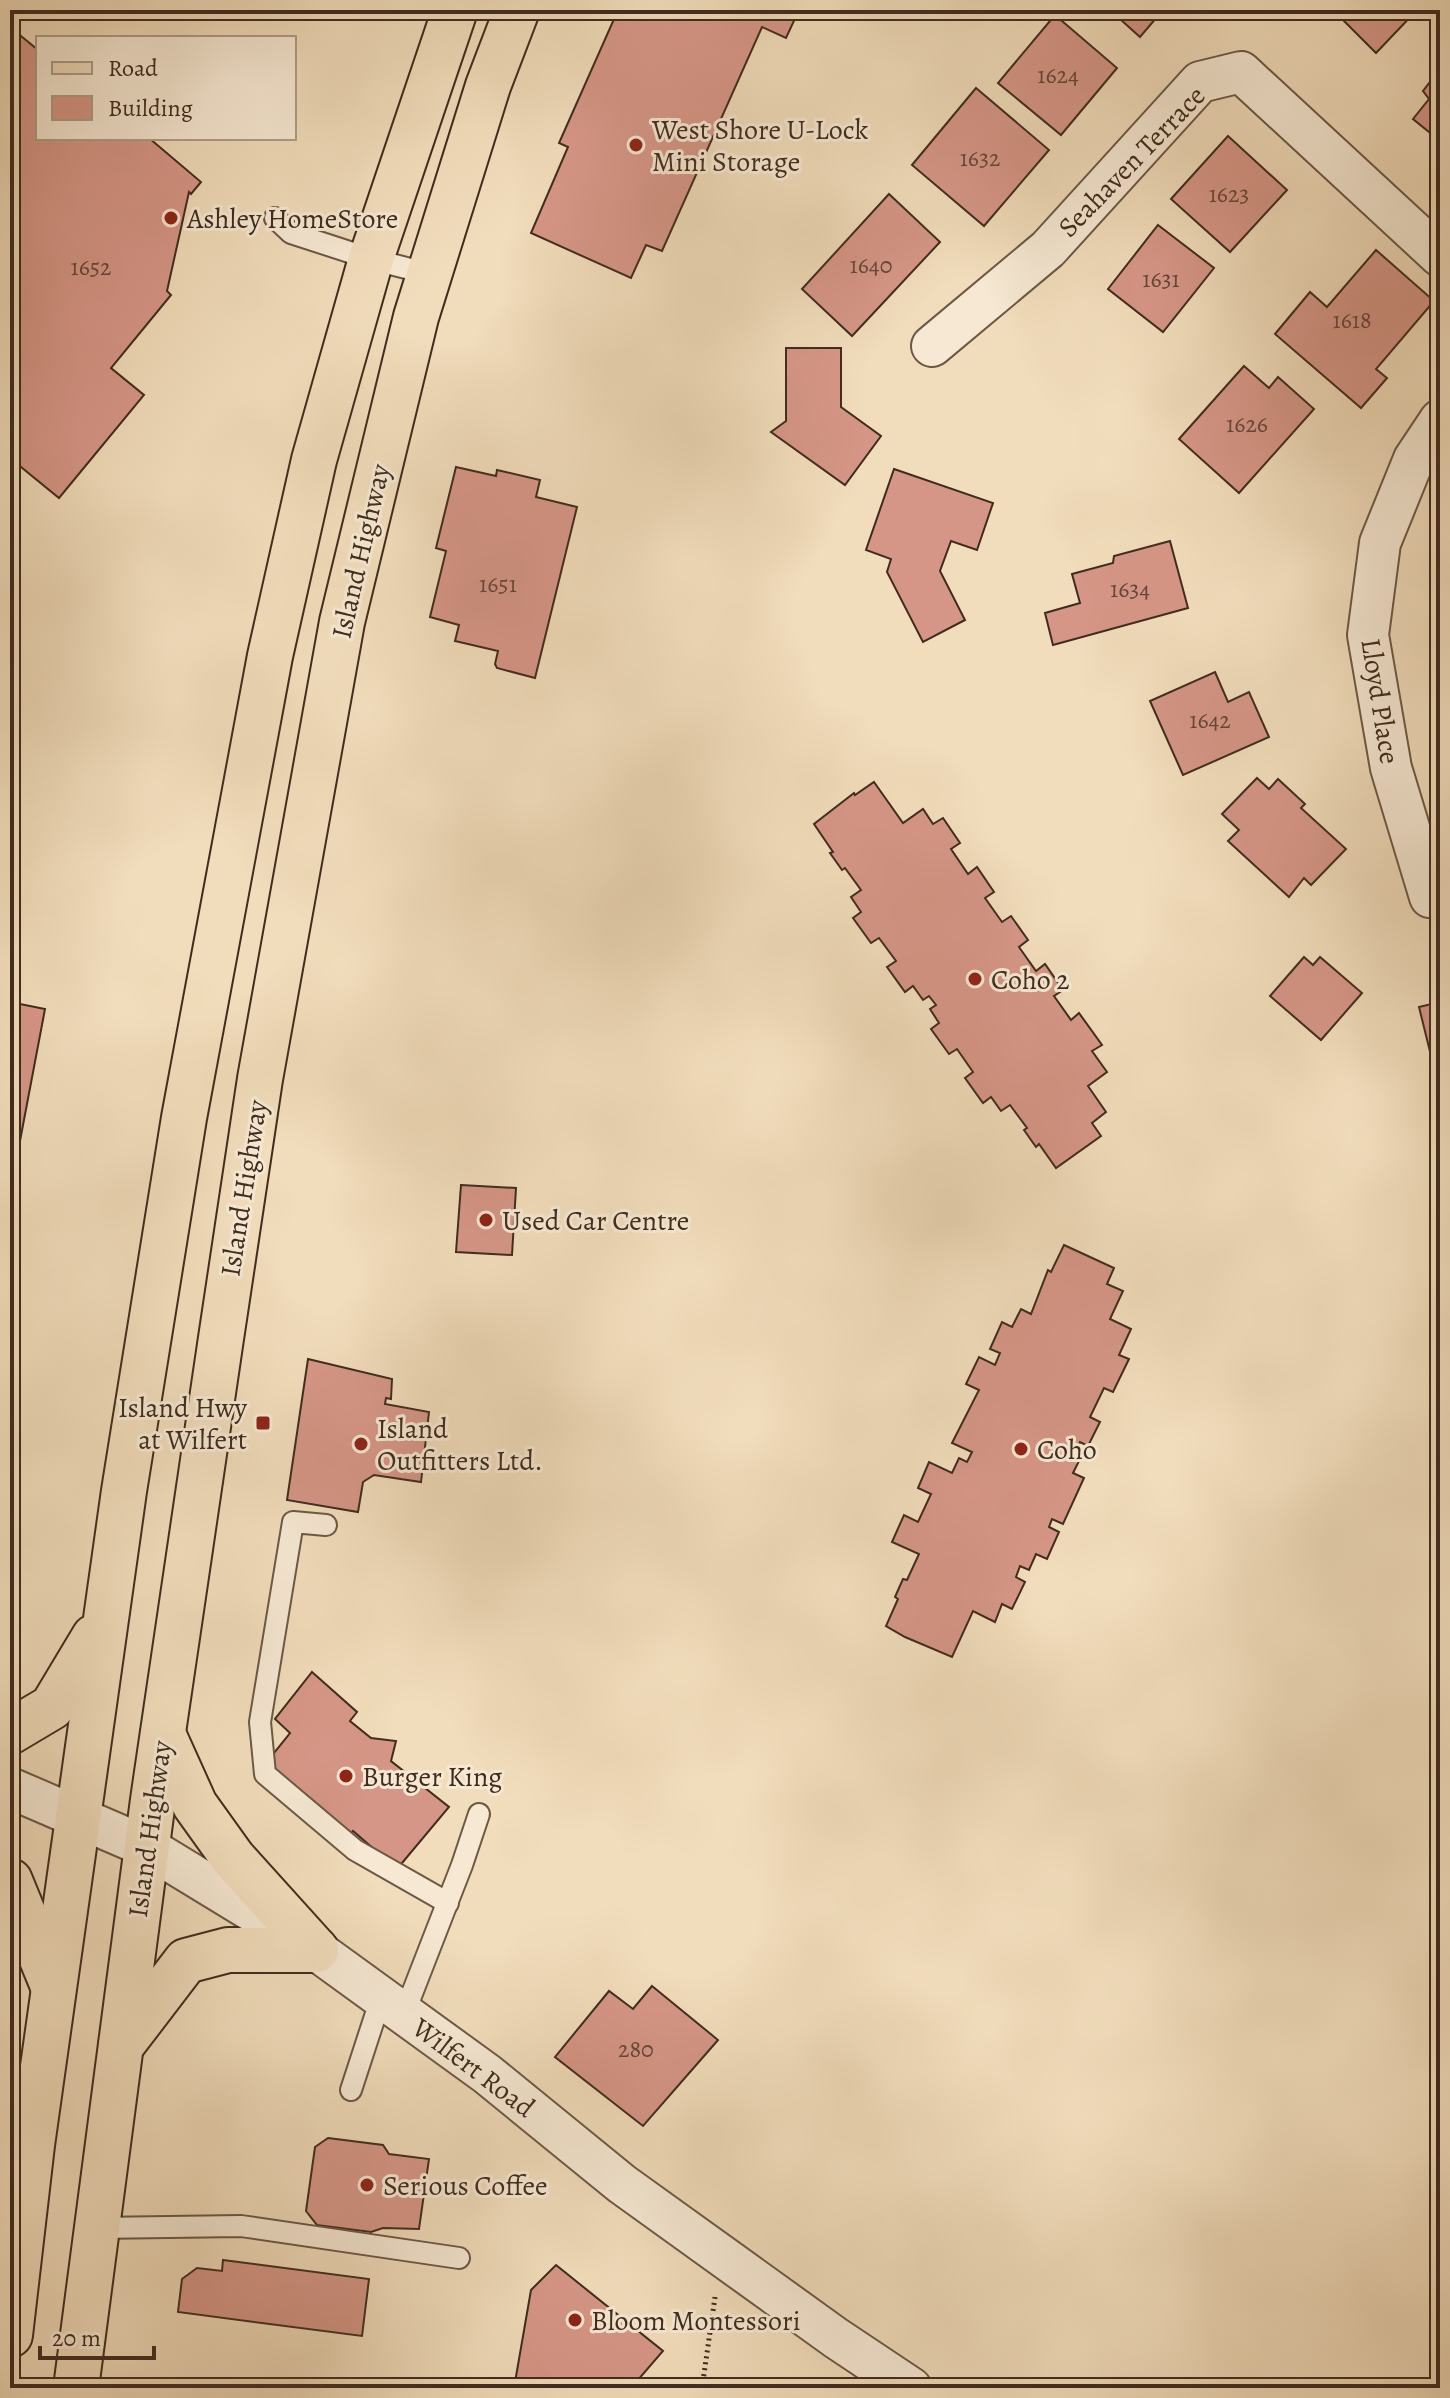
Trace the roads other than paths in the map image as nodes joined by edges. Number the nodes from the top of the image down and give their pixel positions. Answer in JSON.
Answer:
{"nodes":[{"id":1,"x":455,"y":10,"type":"edge"},
{"id":2,"x":517,"y":10,"type":"edge"},
{"id":3,"x":275,"y":218,"type":"dead end"},
{"id":4,"x":1440,"y":256,"type":"edge"},
{"id":5,"x":371,"y":259,"type":"junction"},
{"id":6,"x":430,"y":274,"type":"junction"},
{"id":7,"x":932,"y":346,"type":"dead end"},
{"id":8,"x":1440,"y":420,"type":"edge"},
{"id":9,"x":1430,"y":897,"type":"dead end"},
{"id":10,"x":326,"y":1525,"type":"dead end"},
{"id":11,"x":105,"y":1618,"type":"junction"},
{"id":12,"x":10,"y":1732,"type":"edge"},
{"id":13,"x":163,"y":1734,"type":"junction"},
{"id":14,"x":10,"y":1788,"type":"edge"},
{"id":15,"x":479,"y":1814,"type":"dead end"},
{"id":16,"x":77,"y":1819,"type":"junction"},
{"id":17,"x":147,"y":1847,"type":"junction"},
{"id":18,"x":10,"y":1881,"type":"edge"},
{"id":19,"x":448,"y":1903,"type":"junction"},
{"id":20,"x":316,"y":1950,"type":"junction"},
{"id":21,"x":54,"y":1988,"type":"junction"},
{"id":22,"x":393,"y":2006,"type":"junction"},
{"id":23,"x":120,"y":2048,"type":"junction"},
{"id":24,"x":26,"y":2076,"type":"edge"},
{"id":25,"x":351,"y":2090,"type":"dead end"},
{"id":26,"x":96,"y":2228,"type":"junction"},
{"id":27,"x":459,"y":2258,"type":"dead end"},
{"id":28,"x":10,"y":2335,"type":"edge"},
{"id":29,"x":76,"y":2388,"type":"edge"},
{"id":30,"x":911,"y":2388,"type":"edge"}],
"edges":[{"from":1,"to":5,"type":"main road"},
{"from":2,"to":6,"type":"main road","name":"Island Highway"},
{"from":3,"to":5,"type":"lane"},
{"from":4,"to":7,"type":"street","name":"Seahaven Terrace"},
{"from":5,"to":6,"type":"lane"},
{"from":5,"to":11,"type":"main road"},
{"from":6,"to":13,"type":"main road","name":"Island Highway"},
{"from":8,"to":9,"type":"street","name":"Lloyd Place"},
{"from":10,"to":19,"type":"lane"},
{"from":11,"to":12,"type":"main road"},
{"from":11,"to":16,"type":"main road"},
{"from":13,"to":17,"type":"main road","name":"Island Highway"},
{"from":13,"to":20,"type":"main road"},
{"from":14,"to":16,"type":"street","name":"Wilfert Road"},
{"from":15,"to":19,"type":"lane"},
{"from":16,"to":17,"type":"street","name":"Wilfert Road"},
{"from":16,"to":21,"type":"main road"},
{"from":17,"to":20,"type":"street","name":"Wilfert Road"},
{"from":17,"to":23,"type":"main road","name":"Island Highway"},
{"from":18,"to":21,"type":"main road"},
{"from":19,"to":22,"type":"lane"},
{"from":20,"to":22,"type":"street","name":"Wilfert Road"},
{"from":20,"to":23,"type":"main road"},
{"from":21,"to":24,"type":"main road"},
{"from":22,"to":25,"type":"lane"},
{"from":22,"to":30,"type":"street","name":"Wilfert Road"},
{"from":23,"to":26,"type":"main road","name":"Island Highway"},
{"from":24,"to":28,"type":"main road"},
{"from":26,"to":27,"type":"lane"},
{"from":26,"to":29,"type":"main road","name":"Island Highway"}]}
